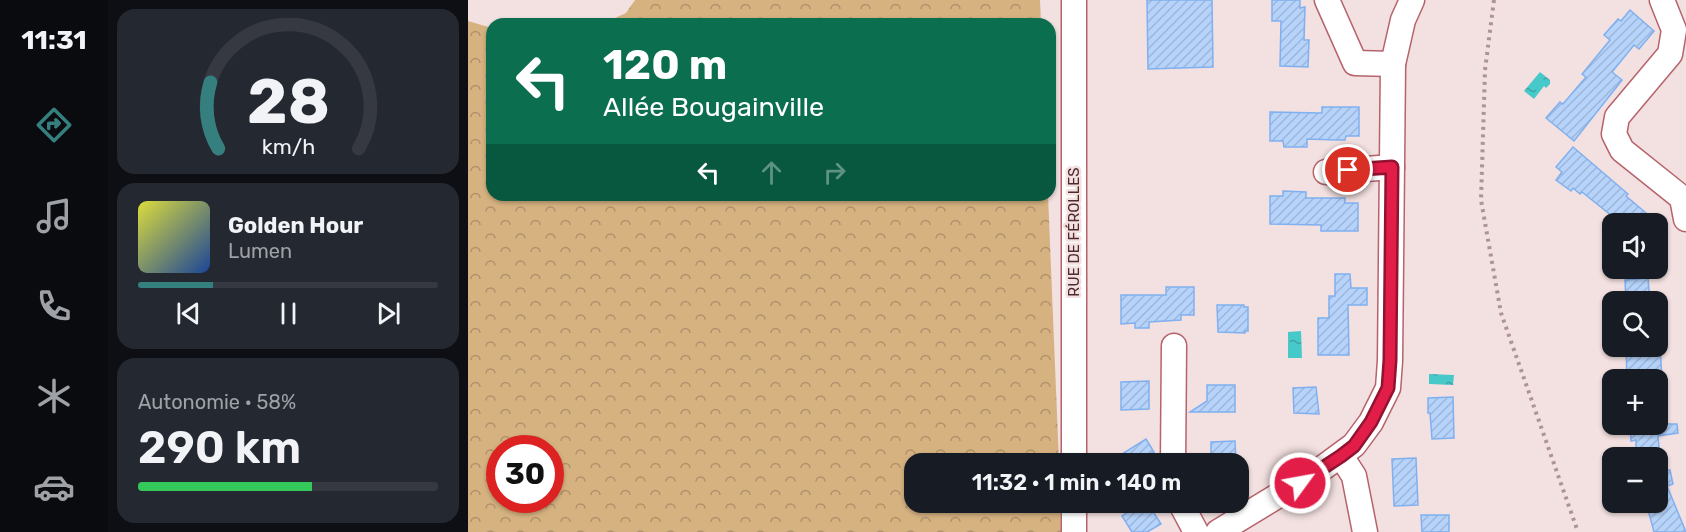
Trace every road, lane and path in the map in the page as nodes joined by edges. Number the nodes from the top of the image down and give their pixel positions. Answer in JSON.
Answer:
{"nodes":[{"id":1,"x":1074,"y":0,"type":"edge"},
{"id":2,"x":1327,"y":0,"type":"edge"},
{"id":3,"x":1412,"y":0,"type":"edge"},
{"id":4,"x":1494,"y":0,"type":"edge"},
{"id":5,"x":1662,"y":0,"type":"edge"},
{"id":6,"x":1680,"y":25,"type":"edge"},
{"id":7,"x":1393,"y":64,"type":"junction"},
{"id":8,"x":1392,"y":167,"type":"junction"},
{"id":9,"x":1326,"y":172,"type":"dead end"},
{"id":10,"x":1685,"y":203,"type":"edge"},
{"id":11,"x":1174,"y":346,"type":"dead end"},
{"id":12,"x":1074,"y":453,"type":"edge"},
{"id":13,"x":1173,"y":453,"type":"edge"},
{"id":14,"x":1341,"y":456,"type":"junction"},
{"id":15,"x":1074,"y":513,"type":"edge"},
{"id":16,"x":1186,"y":513,"type":"edge"},
{"id":17,"x":1074,"y":532,"type":"edge"},
{"id":18,"x":1196,"y":532,"type":"edge"},
{"id":19,"x":1218,"y":532,"type":"edge"},
{"id":20,"x":1365,"y":532,"type":"edge"},
{"id":21,"x":1578,"y":532,"type":"edge"}],
"edges":[{"from":1,"to":12,"type":"street","name":"RUE DE FÉROLLES"},
{"from":2,"to":7,"type":"street"},
{"from":3,"to":7,"type":"street"},
{"from":4,"to":21,"type":"path"},
{"from":5,"to":6,"type":"street"},
{"from":6,"to":10,"type":"street"},
{"from":7,"to":8,"type":"street"},
{"from":8,"to":9,"type":"street"},
{"from":8,"to":14,"type":"street"},
{"from":11,"to":13,"type":"street"},
{"from":14,"to":19,"type":"street"},
{"from":14,"to":20,"type":"street"},
{"from":15,"to":17,"type":"street"},
{"from":16,"to":18,"type":"street"}]}
